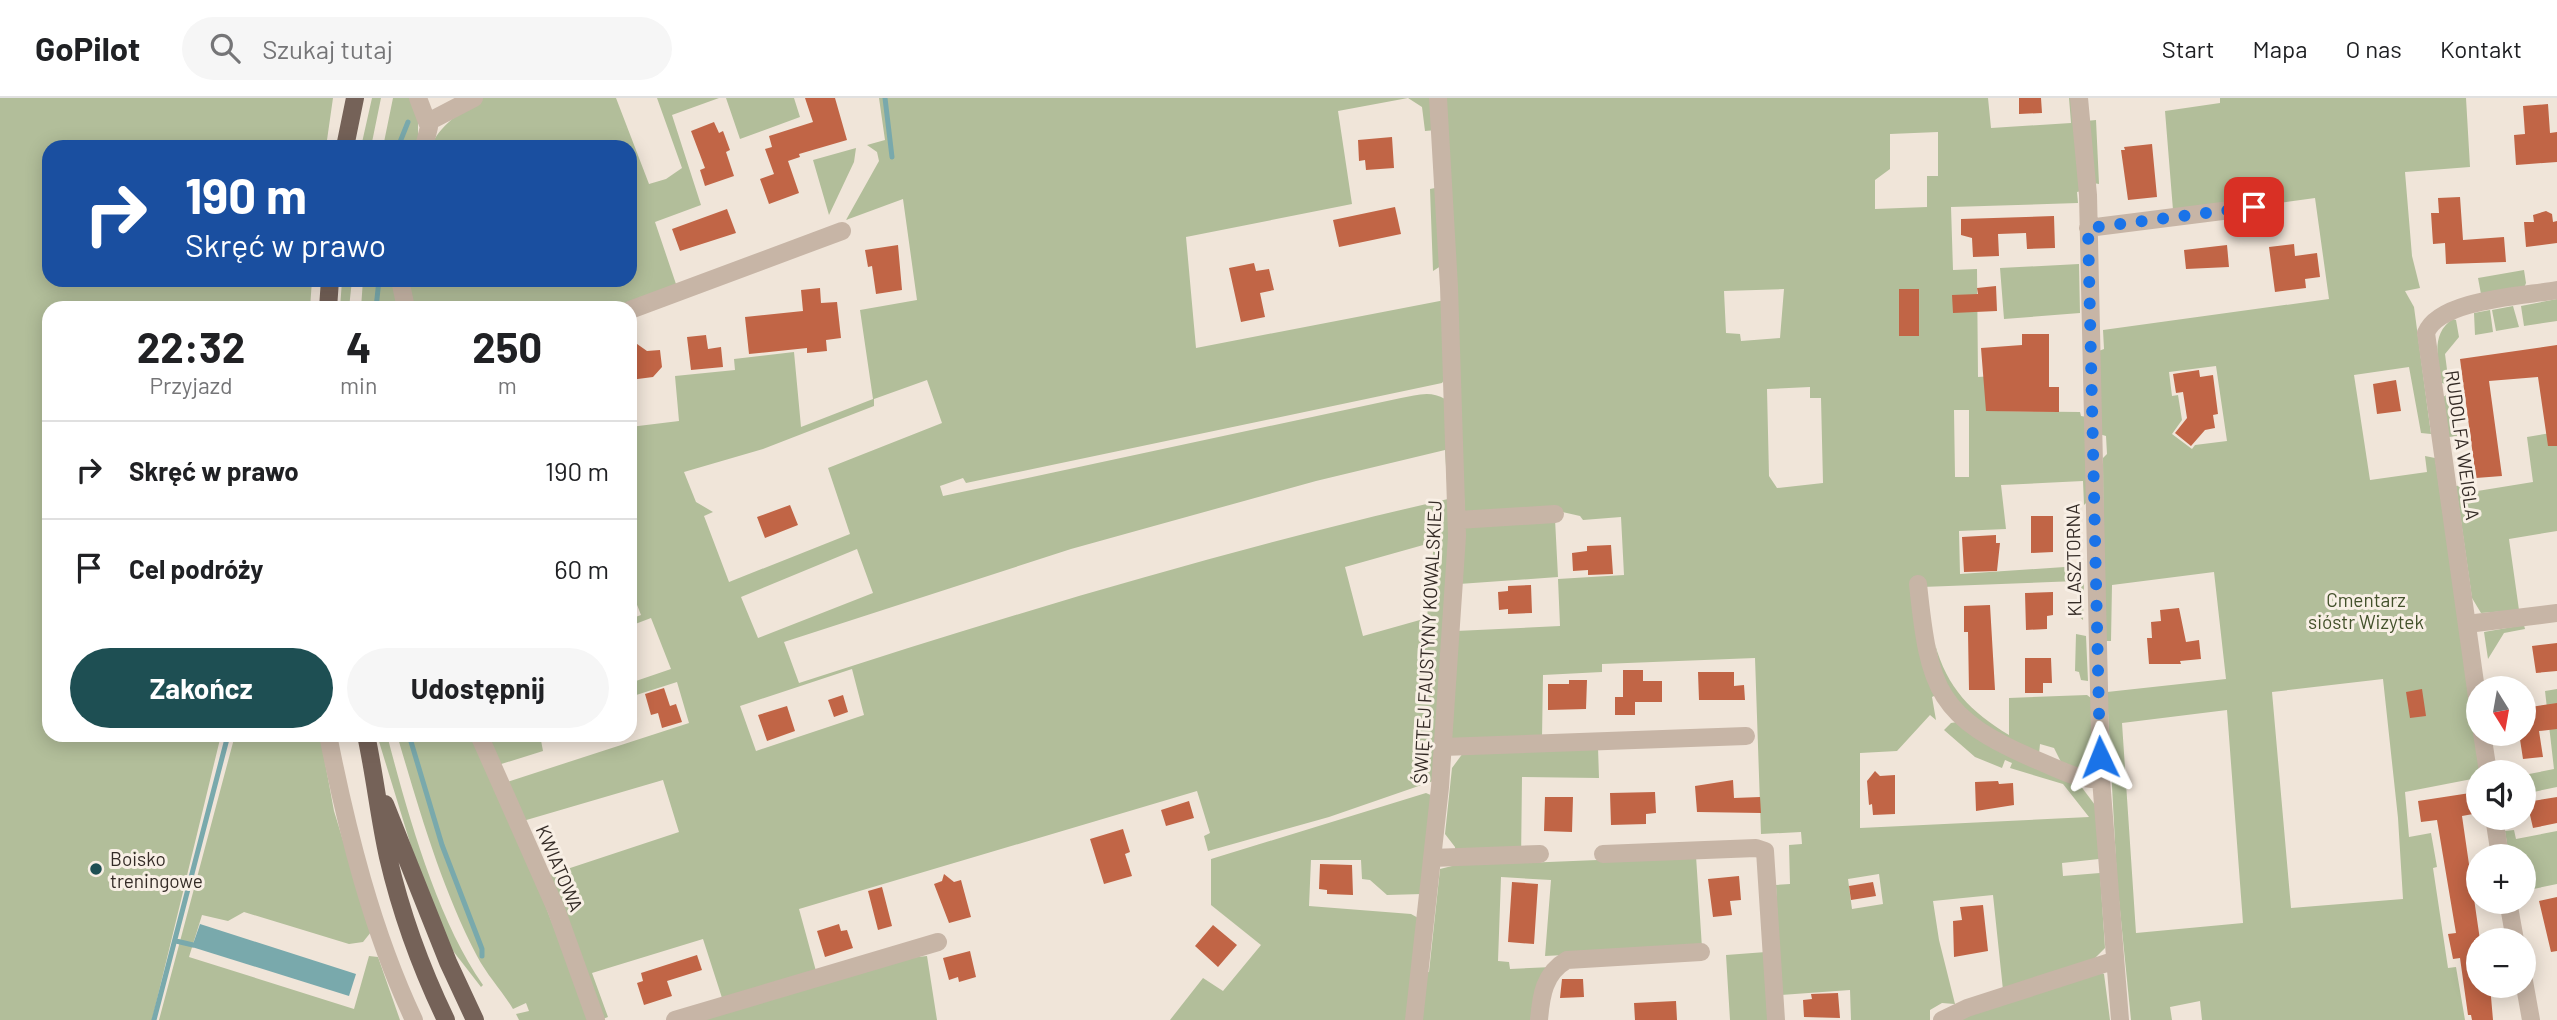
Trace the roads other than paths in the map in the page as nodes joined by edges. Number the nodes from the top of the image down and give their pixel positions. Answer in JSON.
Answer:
{"nodes":[{"id":1,"x":355,"y":98,"type":"edge"},
{"id":2,"x":418,"y":98,"type":"edge"},
{"id":3,"x":474,"y":98,"type":"edge"},
{"id":4,"x":1438,"y":98,"type":"edge"},
{"id":5,"x":2079,"y":98,"type":"edge"},
{"id":6,"x":428,"y":122,"type":"junction"},
{"id":7,"x":346,"y":140,"type":"edge"},
{"id":8,"x":425,"y":140,"type":"edge"},
{"id":9,"x":2254,"y":207,"type":"dead end"},
{"id":10,"x":2088,"y":228,"type":"junction"},
{"id":11,"x":842,"y":231,"type":"dead end"},
{"id":12,"x":2557,"y":290,"type":"edge"},
{"id":13,"x":637,"y":307,"type":"edge"},
{"id":14,"x":1555,"y":514,"type":"dead end"},
{"id":15,"x":1458,"y":520,"type":"junction"},
{"id":16,"x":1918,"y":584,"type":"dead end"},
{"id":17,"x":2557,"y":613,"type":"edge"},
{"id":18,"x":2467,"y":624,"type":"junction"},
{"id":19,"x":2474,"y":676,"type":"edge"},
{"id":20,"x":1746,"y":736,"type":"dead end"},
{"id":21,"x":330,"y":742,"type":"edge"},
{"id":22,"x":368,"y":742,"type":"edge"},
{"id":23,"x":482,"y":742,"type":"edge"},
{"id":24,"x":1443,"y":747,"type":"junction"},
{"id":25,"x":2101,"y":779,"type":"junction"},
{"id":26,"x":378,"y":788,"type":"junction"},
{"id":27,"x":1540,"y":854,"type":"dead end"},
{"id":28,"x":1603,"y":854,"type":"dead end"},
{"id":29,"x":1432,"y":858,"type":"junction"},
{"id":30,"x":938,"y":943,"type":"dead end"},
{"id":31,"x":1701,"y":952,"type":"dead end"},
{"id":32,"x":2113,"y":961,"type":"junction"},
{"id":33,"x":2527,"y":998,"type":"edge"},
{"id":34,"x":414,"y":1020,"type":"edge"},
{"id":35,"x":446,"y":1020,"type":"edge"},
{"id":36,"x":475,"y":1020,"type":"edge"},
{"id":37,"x":596,"y":1020,"type":"edge"},
{"id":38,"x":675,"y":1020,"type":"edge"},
{"id":39,"x":1414,"y":1020,"type":"edge"},
{"id":40,"x":1539,"y":1020,"type":"edge"},
{"id":41,"x":1776,"y":1020,"type":"edge"},
{"id":42,"x":1942,"y":1020,"type":"edge"},
{"id":43,"x":2120,"y":1020,"type":"edge"},
{"id":44,"x":2532,"y":1020,"type":"edge"}],
"edges":[{"from":1,"to":7,"type":"main road"},
{"from":2,"to":6,"type":"street"},
{"from":3,"to":6,"type":"street"},
{"from":4,"to":15,"type":"street","name":"ŚWIĘTEJ FAUSTYNY KOWALSKIEJ"},
{"from":5,"to":10,"type":"street","name":"KLASZTORNA"},
{"from":6,"to":8,"type":"street"},
{"from":9,"to":10,"type":"street"},
{"from":10,"to":25,"type":"street","name":"KLASZTORNA"},
{"from":11,"to":13,"type":"street"},
{"from":12,"to":18,"type":"street","name":"RUDOLFA WEIGLA"},
{"from":14,"to":15,"type":"street"},
{"from":15,"to":24,"type":"street","name":"ŚWIĘTEJ FAUSTYNY KOWALSKIEJ"},
{"from":16,"to":25,"type":"street"},
{"from":17,"to":18,"type":"street"},
{"from":18,"to":19,"type":"street","name":"RUDOLFA WEIGLA"},
{"from":20,"to":24,"type":"street"},
{"from":21,"to":34,"type":"street"},
{"from":22,"to":26,"type":"main road"},
{"from":23,"to":37,"type":"street","name":"KWIATOWA"},
{"from":24,"to":29,"type":"street","name":"ŚWIĘTEJ FAUSTYNY KOWALSKIEJ"},
{"from":25,"to":32,"type":"street","name":"KLASZTORNA"},
{"from":26,"to":35,"type":"main road"},
{"from":26,"to":36,"type":"main road"},
{"from":27,"to":29,"type":"street"},
{"from":28,"to":41,"type":"street"},
{"from":29,"to":39,"type":"street","name":"ŚWIĘTEJ FAUSTYNY KOWALSKIEJ"},
{"from":30,"to":38,"type":"street"},
{"from":31,"to":40,"type":"street"},
{"from":32,"to":42,"type":"street"},
{"from":32,"to":43,"type":"street","name":"KLASZTORNA"},
{"from":33,"to":44,"type":"street"}]}
